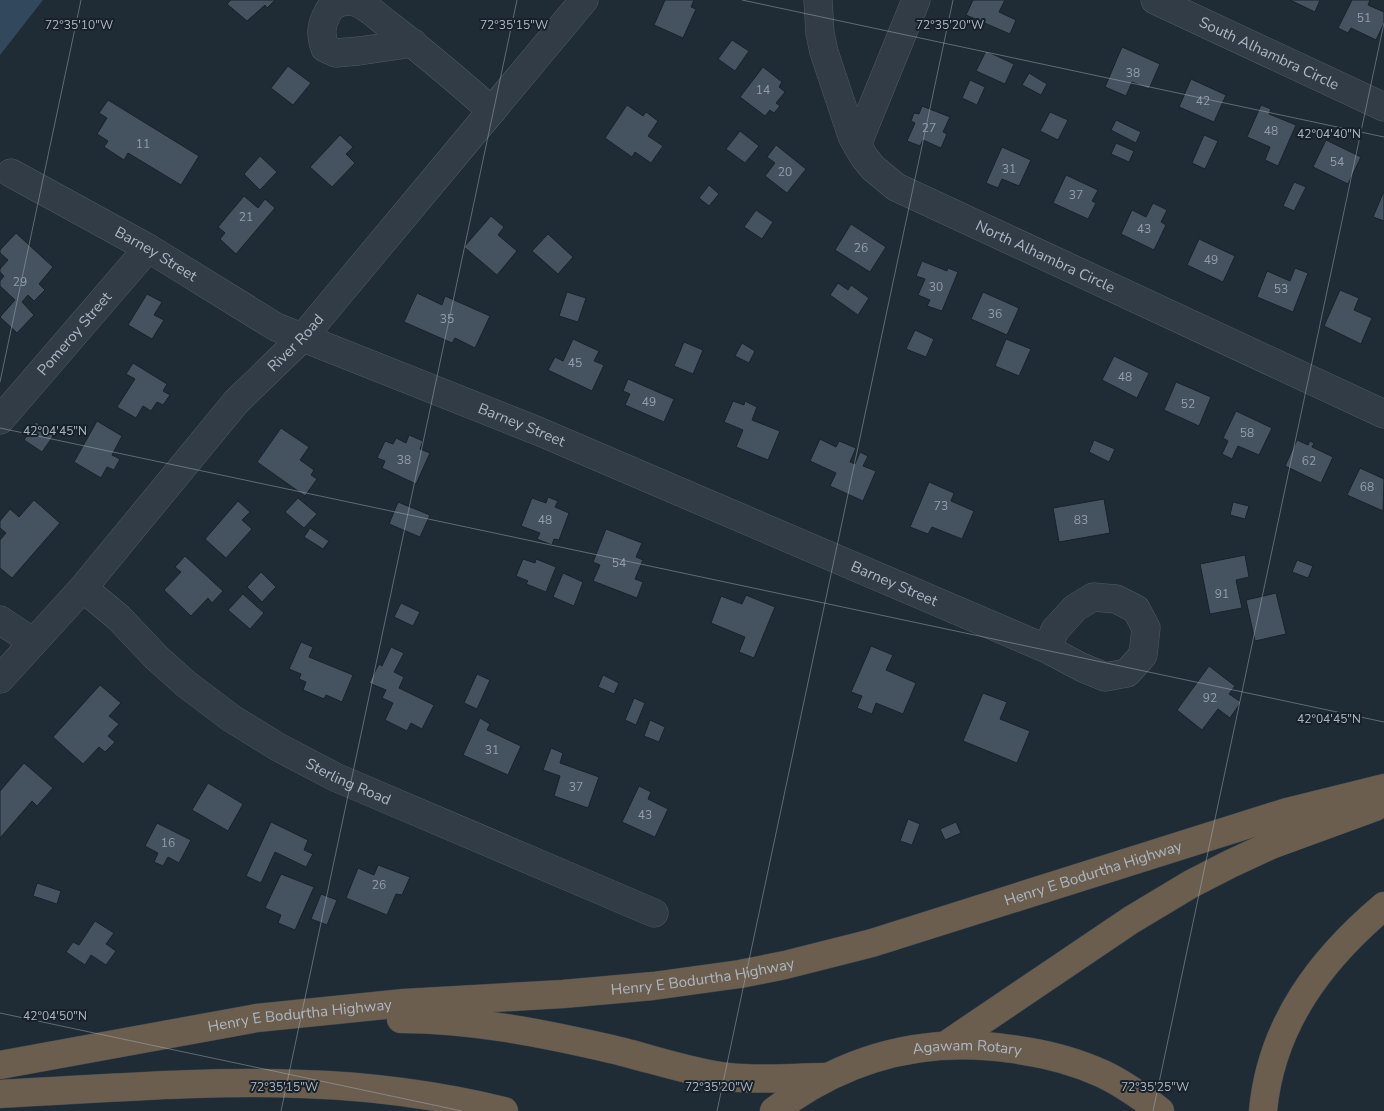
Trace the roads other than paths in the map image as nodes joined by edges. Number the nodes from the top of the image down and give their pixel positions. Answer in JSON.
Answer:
{"nodes":[{"id":1,"x":584,"y":0,"type":"edge"},
{"id":2,"x":818,"y":0,"type":"edge"},
{"id":3,"x":916,"y":0,"type":"edge"},
{"id":4,"x":1154,"y":0,"type":"edge"},
{"id":5,"x":413,"y":43,"type":"dead end"},
{"id":6,"x":1384,"y":107,"type":"edge"},
{"id":7,"x":492,"y":111,"type":"junction"},
{"id":8,"x":857,"y":145,"type":"junction"},
{"id":9,"x":11,"y":173,"type":"dead end"},
{"id":10,"x":148,"y":248,"type":"junction"},
{"id":11,"x":303,"y":337,"type":"junction"},
{"id":12,"x":1384,"y":414,"type":"edge"},
{"id":13,"x":0,"y":420,"type":"edge"},
{"id":14,"x":83,"y":588,"type":"junction"},
{"id":15,"x":0,"y":620,"type":"edge"},
{"id":16,"x":33,"y":642,"type":"junction"},
{"id":17,"x":1047,"y":649,"type":"dead end"},
{"id":18,"x":0,"y":679,"type":"edge"},
{"id":19,"x":1384,"y":788,"type":"edge"},
{"id":20,"x":1384,"y":804,"type":"edge"},
{"id":21,"x":1384,"y":906,"type":"edge"},
{"id":22,"x":654,"y":913,"type":"dead end"},
{"id":23,"x":257,"y":1018,"type":"junction"},
{"id":24,"x":946,"y":1045,"type":"junction"},
{"id":25,"x":0,"y":1065,"type":"edge"},
{"id":26,"x":827,"y":1077,"type":"junction"},
{"id":27,"x":0,"y":1094,"type":"edge"},
{"id":28,"x":504,"y":1111,"type":"edge"},
{"id":29,"x":774,"y":1111,"type":"edge"},
{"id":30,"x":1160,"y":1111,"type":"edge"},
{"id":31,"x":1263,"y":1111,"type":"edge"}],
"edges":[{"from":1,"to":7,"type":"street","name":"River Road"},
{"from":2,"to":8,"type":"street","name":"North Alhambra Circle"},
{"from":3,"to":8,"type":"street"},
{"from":4,"to":6,"type":"street","name":"South Alhambra Circle"},
{"from":5,"to":7,"type":"street"},
{"from":7,"to":11,"type":"street","name":"River Road"},
{"from":8,"to":12,"type":"street","name":"North Alhambra Circle"},
{"from":9,"to":10,"type":"street","name":"Barney Street"},
{"from":10,"to":11,"type":"street","name":"Barney Street"},
{"from":10,"to":13,"type":"street","name":"Pomeroy Street"},
{"from":11,"to":14,"type":"street","name":"River Road"},
{"from":11,"to":17,"type":"street","name":"Barney Street"},
{"from":14,"to":16,"type":"street","name":"River Road"},
{"from":14,"to":22,"type":"street","name":"Sterling Road"},
{"from":15,"to":16,"type":"street"},
{"from":16,"to":18,"type":"street","name":"River Road"},
{"from":19,"to":23,"type":"highway","name":"Henry E Bodurtha Highway"},
{"from":20,"to":24,"type":"highway"},
{"from":21,"to":31,"type":"highway"},
{"from":23,"to":25,"type":"highway","name":"Henry E Bodurtha Highway"},
{"from":23,"to":26,"type":"highway"},
{"from":24,"to":26,"type":"highway","name":"Agawam Rotary"},
{"from":24,"to":30,"type":"highway","name":"Agawam Rotary"},
{"from":26,"to":29,"type":"highway","name":"Agawam Rotary"},
{"from":27,"to":28,"type":"highway"}]}
